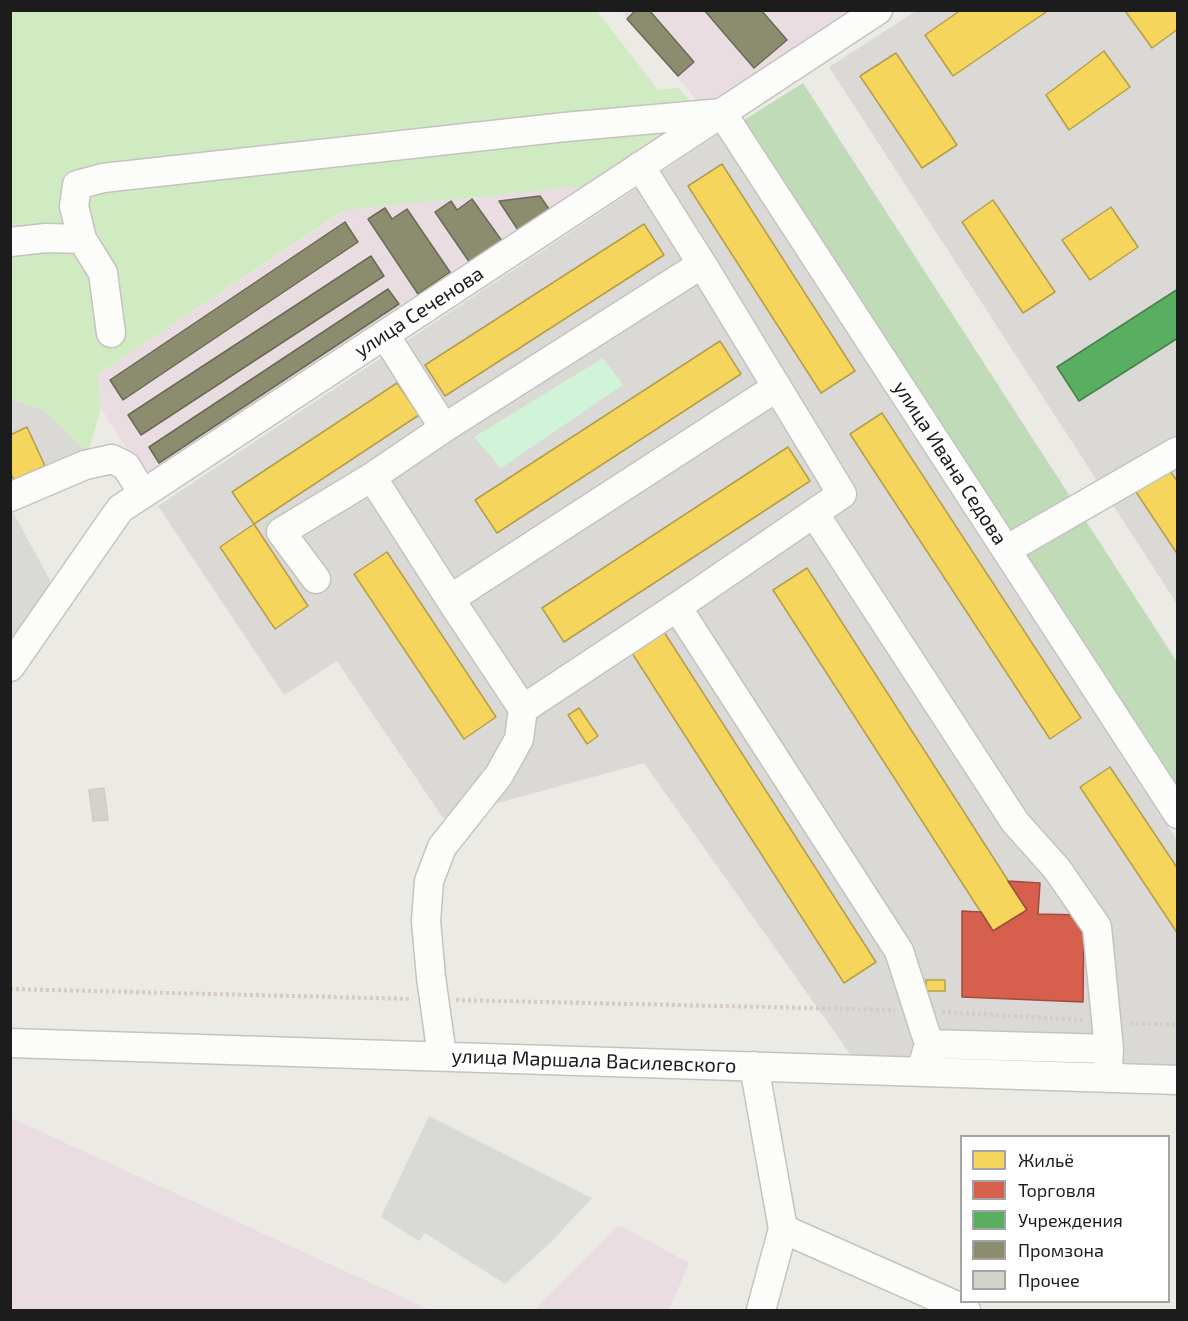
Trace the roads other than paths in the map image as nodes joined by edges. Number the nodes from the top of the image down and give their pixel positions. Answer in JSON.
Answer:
{"nodes":[{"id":1,"x":878,"y":10,"type":"edge"},
{"id":2,"x":722,"y":113,"type":"junction"},
{"id":3,"x":640,"y":166,"type":"junction"},
{"id":4,"x":82,"y":239,"type":"junction"},
{"id":5,"x":10,"y":242,"type":"edge"},
{"id":6,"x":702,"y":264,"type":"junction"},
{"id":7,"x":111,"y":333,"type":"dead end"},
{"id":8,"x":385,"y":335,"type":"junction"},
{"id":9,"x":777,"y":387,"type":"junction"},
{"id":10,"x":444,"y":428,"type":"junction"},
{"id":11,"x":1178,"y":451,"type":"edge"},
{"id":12,"x":372,"y":477,"type":"junction"},
{"id":13,"x":143,"y":494,"type":"junction"},
{"id":14,"x":10,"y":497,"type":"edge"},
{"id":15,"x":814,"y":513,"type":"junction"},
{"id":16,"x":1006,"y":550,"type":"junction"},
{"id":17,"x":316,"y":579,"type":"dead end"},
{"id":18,"x":450,"y":599,"type":"junction"},
{"id":19,"x":677,"y":607,"type":"junction"},
{"id":20,"x":10,"y":667,"type":"edge"},
{"id":21,"x":523,"y":709,"type":"junction"},
{"id":22,"x":1178,"y":814,"type":"edge"},
{"id":23,"x":1107,"y":1035,"type":"junction"},
{"id":24,"x":10,"y":1043,"type":"edge"},
{"id":25,"x":929,"y":1044,"type":"junction"},
{"id":26,"x":442,"y":1056,"type":"junction"},
{"id":27,"x":754,"y":1066,"type":"junction"},
{"id":28,"x":920,"y":1072,"type":"junction"},
{"id":29,"x":1107,"y":1078,"type":"junction"},
{"id":30,"x":1178,"y":1080,"type":"edge"},
{"id":31,"x":783,"y":1229,"type":"junction"},
{"id":32,"x":940,"y":1305,"type":"edge"},
{"id":33,"x":761,"y":1311,"type":"edge"},
{"id":34,"x":966,"y":1311,"type":"edge"}],
"edges":[{"from":1,"to":2,"type":"street","name":"улица Сеченова"},
{"from":2,"to":3,"type":"street","name":"улица Сеченова"},
{"from":2,"to":4,"type":"street"},
{"from":2,"to":16,"type":"street","name":"улица Ивана Седова"},
{"from":3,"to":6,"type":"street"},
{"from":3,"to":8,"type":"street","name":"улица Сеченова"},
{"from":4,"to":5,"type":"street"},
{"from":4,"to":7,"type":"street"},
{"from":6,"to":9,"type":"street"},
{"from":6,"to":10,"type":"street"},
{"from":8,"to":10,"type":"street"},
{"from":8,"to":13,"type":"street","name":"улица Сеченова"},
{"from":9,"to":15,"type":"street"},
{"from":9,"to":18,"type":"street"},
{"from":10,"to":12,"type":"street"},
{"from":11,"to":16,"type":"street"},
{"from":12,"to":17,"type":"street"},
{"from":12,"to":18,"type":"street"},
{"from":13,"to":14,"type":"street"},
{"from":13,"to":20,"type":"street","name":"улица Сеченова"},
{"from":15,"to":19,"type":"street"},
{"from":15,"to":23,"type":"street"},
{"from":16,"to":22,"type":"street","name":"улица Ивана Седова"},
{"from":18,"to":21,"type":"street"},
{"from":19,"to":21,"type":"street"},
{"from":19,"to":25,"type":"street"},
{"from":21,"to":26,"type":"street"},
{"from":23,"to":25,"type":"street"},
{"from":23,"to":29,"type":"street"},
{"from":24,"to":26,"type":"street","name":"улица Маршала Василевского"},
{"from":25,"to":28,"type":"street"},
{"from":26,"to":27,"type":"street","name":"улица Маршала Василевского"},
{"from":27,"to":28,"type":"street","name":"улица Маршала Василевского"},
{"from":27,"to":31,"type":"street"},
{"from":28,"to":29,"type":"street","name":"улица Маршала Василевского"},
{"from":29,"to":30,"type":"street","name":"улица Маршала Василевского"},
{"from":31,"to":32,"type":"street"},
{"from":31,"to":33,"type":"street"},
{"from":32,"to":34,"type":"street"}]}
